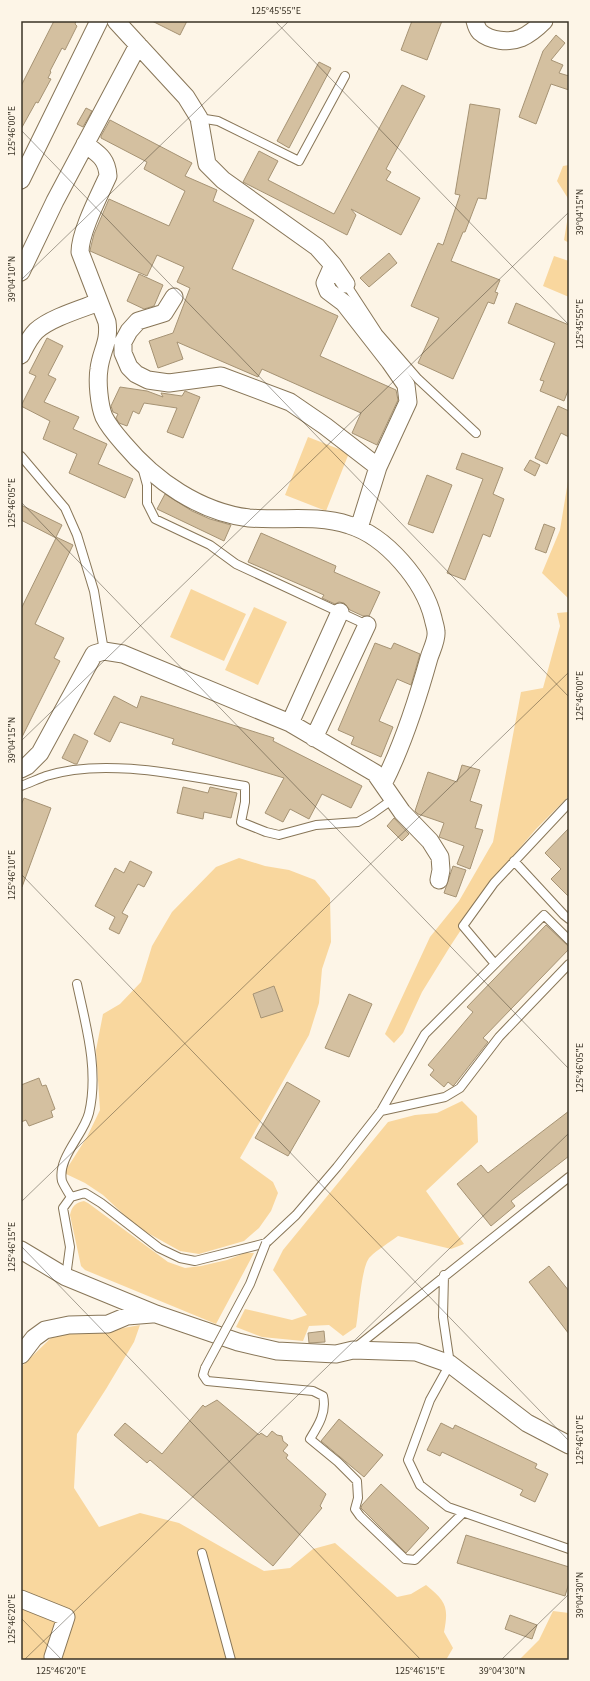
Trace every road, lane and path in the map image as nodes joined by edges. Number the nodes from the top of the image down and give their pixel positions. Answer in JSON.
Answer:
{"nodes":[{"id":1,"x":99,"y":21,"type":"edge"},
{"id":2,"x":116,"y":21,"type":"edge"},
{"id":3,"x":475,"y":21,"type":"edge"},
{"id":4,"x":544,"y":21,"type":"edge"},
{"id":5,"x":138,"y":45,"type":"junction"},
{"id":6,"x":345,"y":76,"type":"dead end"},
{"id":7,"x":199,"y":118,"type":"junction"},
{"id":8,"x":85,"y":144,"type":"junction"},
{"id":9,"x":21,"y":180,"type":"edge"},
{"id":10,"x":333,"y":265,"type":"junction"},
{"id":11,"x":21,"y":272,"type":"edge"},
{"id":12,"x":346,"y":284,"type":"joint"},
{"id":13,"x":174,"y":297,"type":"dead end"},
{"id":14,"x":99,"y":302,"type":"junction"},
{"id":15,"x":21,"y":355,"type":"edge"},
{"id":16,"x":476,"y":433,"type":"dead end"},
{"id":17,"x":21,"y":456,"type":"edge"},
{"id":18,"x":142,"y":464,"type":"junction"},
{"id":19,"x":378,"y":467,"type":"junction"},
{"id":20,"x":359,"y":528,"type":"junction"},
{"id":21,"x":340,"y":612,"type":"junction"},
{"id":22,"x":367,"y":624,"type":"joint"},
{"id":23,"x":104,"y":651,"type":"junction"},
{"id":24,"x":290,"y":723,"type":"junction"},
{"id":25,"x":314,"y":738,"type":"junction"},
{"id":26,"x":21,"y":769,"type":"edge"},
{"id":27,"x":383,"y":784,"type":"junction"},
{"id":28,"x":21,"y":786,"type":"edge"},
{"id":29,"x":393,"y":799,"type":"junction"},
{"id":30,"x":569,"y":803,"type":"edge"},
{"id":31,"x":514,"y":861,"type":"junction"},
{"id":32,"x":439,"y":880,"type":"dead end"},
{"id":33,"x":569,"y":919,"type":"edge"},
{"id":34,"x":569,"y":940,"type":"edge"},
{"id":35,"x":495,"y":964,"type":"junction"},
{"id":36,"x":569,"y":964,"type":"edge"},
{"id":37,"x":77,"y":984,"type":"dead end"},
{"id":38,"x":381,"y":1111,"type":"junction"},
{"id":39,"x":569,"y":1177,"type":"edge"},
{"id":40,"x":71,"y":1197,"type":"junction"},
{"id":41,"x":266,"y":1244,"type":"junction"},
{"id":42,"x":21,"y":1250,"type":"edge"},
{"id":43,"x":444,"y":1275,"type":"junction"},
{"id":44,"x":66,"y":1277,"type":"junction"},
{"id":45,"x":156,"y":1314,"type":"junction"},
{"id":46,"x":353,"y":1350,"type":"junction"},
{"id":47,"x":21,"y":1355,"type":"edge"},
{"id":48,"x":450,"y":1364,"type":"junction"},
{"id":49,"x":569,"y":1445,"type":"edge"},
{"id":50,"x":463,"y":1512,"type":"junction"},
{"id":51,"x":569,"y":1549,"type":"edge"},
{"id":52,"x":202,"y":1552,"type":"dead end"},
{"id":53,"x":21,"y":1599,"type":"edge"},
{"id":54,"x":53,"y":1657,"type":"dead end"},
{"id":55,"x":231,"y":1660,"type":"edge"}],
"edges":[{"from":1,"to":9,"type":"street"},
{"from":2,"to":5,"type":"street"},
{"from":3,"to":4,"type":"street"},
{"from":5,"to":7,"type":"street"},
{"from":5,"to":8,"type":"street"},
{"from":6,"to":7,"type":"lane"},
{"from":7,"to":10,"type":"street"},
{"from":8,"to":11,"type":"street"},
{"from":8,"to":14,"type":"street"},
{"from":10,"to":12,"type":"street"},
{"from":10,"to":19,"type":"street"},
{"from":12,"to":16,"type":"lane"},
{"from":13,"to":19,"type":"street"},
{"from":14,"to":15,"type":"street"},
{"from":14,"to":18,"type":"street"},
{"from":17,"to":23,"type":"lane"},
{"from":18,"to":20,"type":"street"},
{"from":18,"to":21,"type":"lane"},
{"from":19,"to":20,"type":"street"},
{"from":20,"to":27,"type":"street"},
{"from":21,"to":22,"type":"lane"},
{"from":21,"to":24,"type":"street"},
{"from":22,"to":25,"type":"street"},
{"from":23,"to":24,"type":"street"},
{"from":23,"to":26,"type":"street"},
{"from":24,"to":25,"type":"street"},
{"from":25,"to":27,"type":"street"},
{"from":27,"to":29,"type":"street"},
{"from":28,"to":29,"type":"lane"},
{"from":29,"to":32,"type":"street"},
{"from":30,"to":31,"type":"lane"},
{"from":31,"to":33,"type":"lane"},
{"from":31,"to":35,"type":"lane"},
{"from":34,"to":35,"type":"lane"},
{"from":35,"to":38,"type":"lane"},
{"from":36,"to":38,"type":"lane"},
{"from":37,"to":40,"type":"lane"},
{"from":38,"to":41,"type":"lane"},
{"from":39,"to":43,"type":"lane"},
{"from":40,"to":41,"type":"lane"},
{"from":40,"to":44,"type":"lane"},
{"from":41,"to":50,"type":"lane","bridge":true},
{"from":42,"to":44,"type":"street"},
{"from":43,"to":46,"type":"lane"},
{"from":43,"to":48,"type":"lane"},
{"from":44,"to":45,"type":"street"},
{"from":45,"to":46,"type":"street"},
{"from":45,"to":47,"type":"street"},
{"from":46,"to":48,"type":"street"},
{"from":48,"to":49,"type":"street"},
{"from":48,"to":50,"type":"lane"},
{"from":50,"to":51,"type":"lane"},
{"from":52,"to":55,"type":"lane"},
{"from":53,"to":54,"type":"street"}]}
